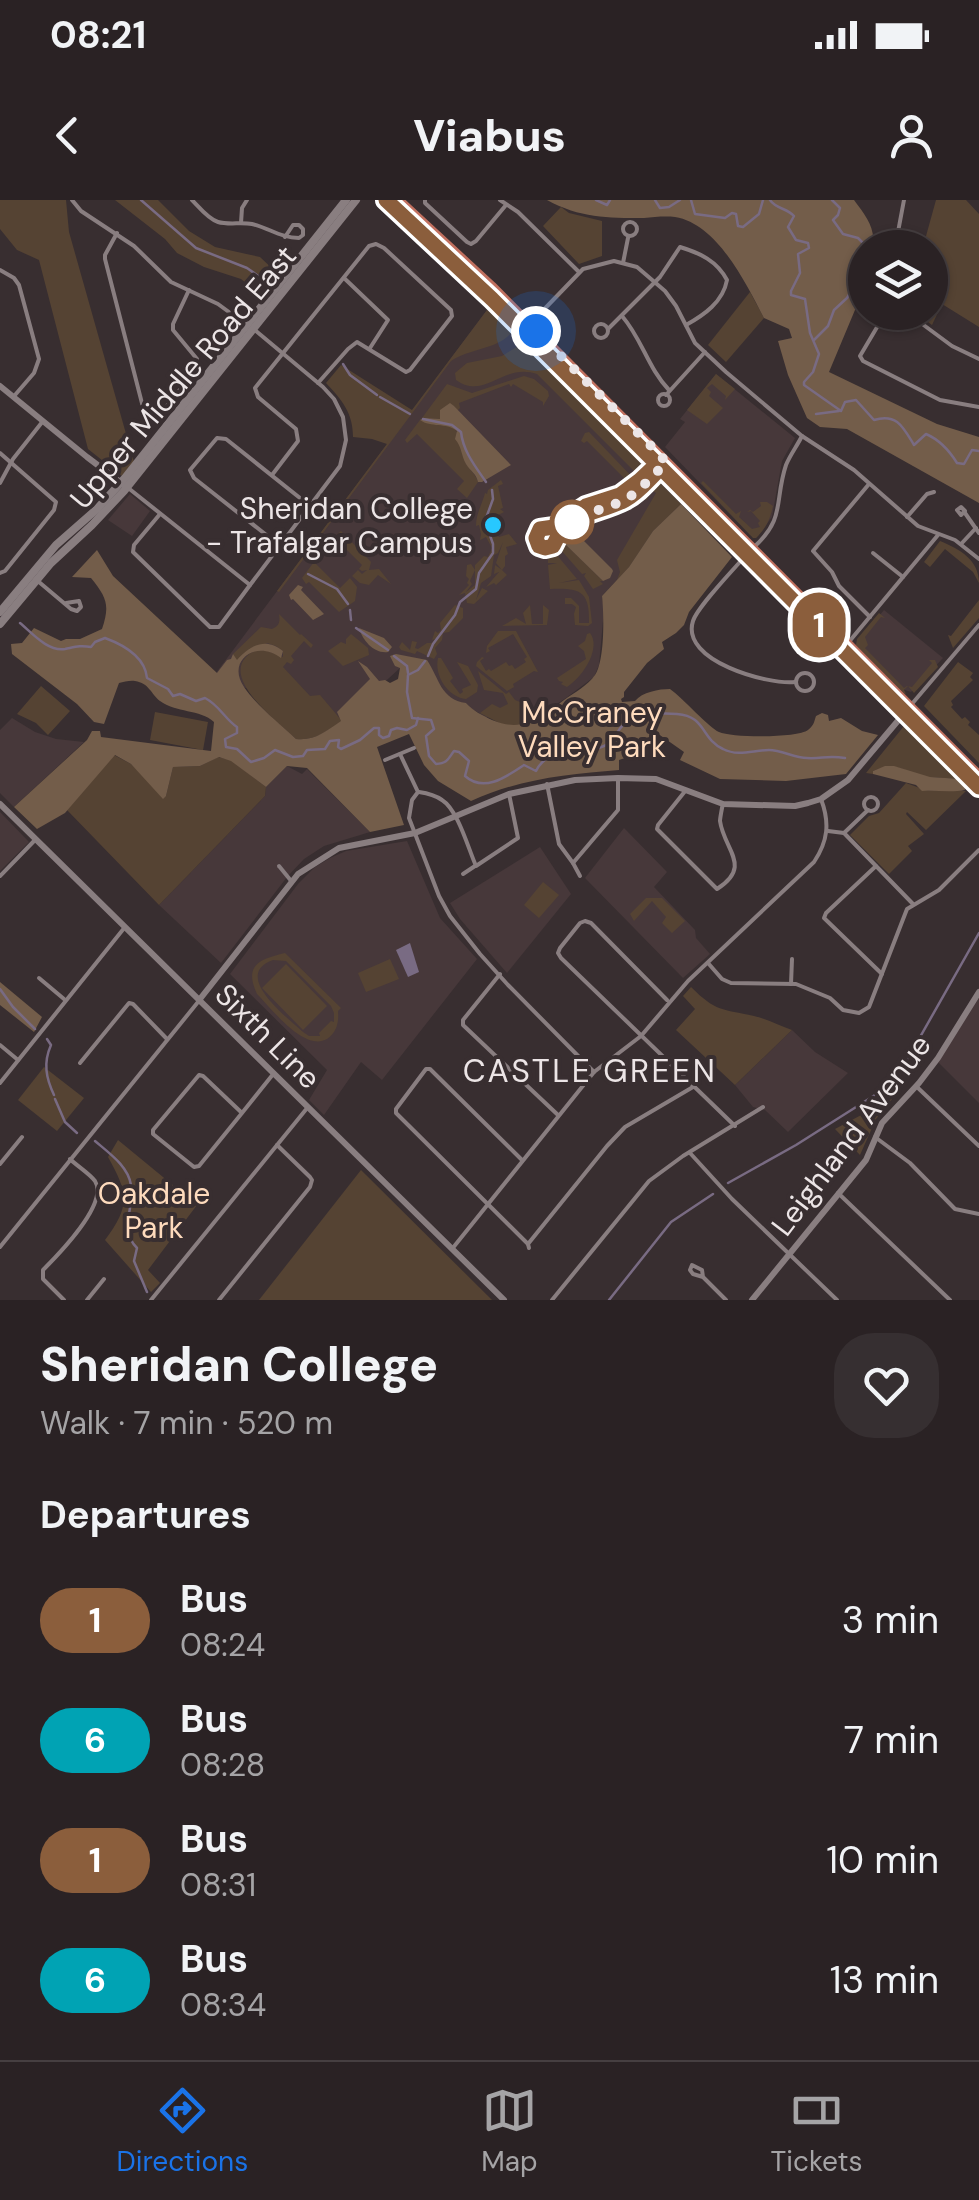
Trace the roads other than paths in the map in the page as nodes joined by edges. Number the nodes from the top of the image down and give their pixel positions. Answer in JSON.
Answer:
{"nodes":[{"id":1,"x":72,"y":200,"type":"edge"},
{"id":2,"x":192,"y":200,"type":"edge"},
{"id":3,"x":247,"y":200,"type":"edge"},
{"id":4,"x":346,"y":200,"type":"edge"},
{"id":5,"x":356,"y":200,"type":"edge"},
{"id":6,"x":386,"y":200,"type":"edge"},
{"id":7,"x":399,"y":200,"type":"edge"},
{"id":8,"x":424,"y":200,"type":"edge"},
{"id":9,"x":500,"y":200,"type":"edge"},
{"id":10,"x":903,"y":200,"type":"edge"},
{"id":11,"x":506,"y":205,"type":"junction"},
{"id":12,"x":241,"y":223,"type":"junction"},
{"id":13,"x":898,"y":230,"type":"edge"},
{"id":14,"x":116,"y":234,"type":"junction"},
{"id":15,"x":628,"y":236,"type":"dead end"},
{"id":16,"x":284,"y":237,"type":"dead end"},
{"id":17,"x":623,"y":262,"type":"junction"},
{"id":18,"x":0,"y":270,"type":"edge"},
{"id":19,"x":579,"y":272,"type":"junction"},
{"id":20,"x":344,"y":278,"type":"junction"},
{"id":21,"x":656,"y":281,"type":"junction"},
{"id":22,"x":189,"y":290,"type":"junction"},
{"id":23,"x":622,"y":316,"type":"junction"},
{"id":24,"x":686,"y":325,"type":"junction"},
{"id":25,"x":250,"y":327,"type":"junction"},
{"id":26,"x":526,"y":327,"type":"junction"},
{"id":27,"x":608,"y":329,"type":"dead end"},
{"id":28,"x":875,"y":330,"type":"edge"},
{"id":29,"x":930,"y":330,"type":"edge"},
{"id":30,"x":370,"y":348,"type":"junction"},
{"id":31,"x":704,"y":352,"type":"junction"},
{"id":32,"x":282,"y":354,"type":"junction"},
{"id":33,"x":979,"y":359,"type":"edge"},
{"id":34,"x":318,"y":384,"type":"junction"},
{"id":35,"x":0,"y":386,"type":"edge"},
{"id":36,"x":14,"y":396,"type":"junction"},
{"id":37,"x":979,"y":406,"type":"edge"},
{"id":38,"x":43,"y":421,"type":"junction"},
{"id":39,"x":802,"y":436,"type":"junction"},
{"id":40,"x":0,"y":454,"type":"edge"},
{"id":41,"x":11,"y":463,"type":"junction"},
{"id":42,"x":662,"y":463,"type":"junction"},
{"id":43,"x":272,"y":475,"type":"junction"},
{"id":44,"x":0,"y":483,"type":"edge"},
{"id":45,"x":870,"y":484,"type":"junction"},
{"id":46,"x":124,"y":485,"type":"junction"},
{"id":47,"x":934,"y":492,"type":"dead end"},
{"id":48,"x":310,"y":506,"type":"junction"},
{"id":49,"x":965,"y":513,"type":"dead end"},
{"id":50,"x":160,"y":514,"type":"junction"},
{"id":51,"x":907,"y":517,"type":"junction"},
{"id":52,"x":550,"y":528,"type":"junction"},
{"id":53,"x":978,"y":530,"type":"edge"},
{"id":54,"x":939,"y":534,"type":"junction"},
{"id":55,"x":556,"y":539,"type":"junction"},
{"id":56,"x":962,"y":544,"type":"junction"},
{"id":57,"x":280,"y":546,"type":"junction"},
{"id":58,"x":750,"y":551,"type":"junction"},
{"id":59,"x":873,"y":552,"type":"dead end"},
{"id":60,"x":979,"y":559,"type":"edge"},
{"id":61,"x":0,"y":573,"type":"edge"},
{"id":62,"x":33,"y":577,"type":"junction"},
{"id":63,"x":903,"y":577,"type":"junction"},
{"id":64,"x":250,"y":585,"type":"junction"},
{"id":65,"x":66,"y":603,"type":"dead end"},
{"id":66,"x":0,"y":612,"type":"edge"},
{"id":67,"x":870,"y":617,"type":"junction"},
{"id":68,"x":0,"y":624,"type":"edge"},
{"id":69,"x":979,"y":625,"type":"edge"},
{"id":70,"x":848,"y":643,"type":"junction"},
{"id":71,"x":795,"y":682,"type":"dead end"},
{"id":72,"x":908,"y":709,"type":"junction"},
{"id":73,"x":414,"y":748,"type":"dead end"},
{"id":74,"x":400,"y":754,"type":"junction"},
{"id":75,"x":385,"y":760,"type":"dead end"},
{"id":76,"x":979,"y":774,"type":"edge"},
{"id":77,"x":618,"y":778,"type":"junction"},
{"id":78,"x":547,"y":784,"type":"junction"},
{"id":79,"x":979,"y":787,"type":"edge"},
{"id":80,"x":686,"y":790,"type":"junction"},
{"id":81,"x":418,"y":792,"type":"junction"},
{"id":82,"x":509,"y":794,"type":"junction"},
{"id":83,"x":821,"y":799,"type":"junction"},
{"id":84,"x":0,"y":804,"type":"edge"},
{"id":85,"x":723,"y":804,"type":"junction"},
{"id":86,"x":868,"y":810,"type":"dead end"},
{"id":87,"x":454,"y":817,"type":"junction"},
{"id":88,"x":828,"y":831,"type":"junction"},
{"id":89,"x":415,"y":832,"type":"junction"},
{"id":90,"x":844,"y":834,"type":"junction"},
{"id":91,"x":36,"y":839,"type":"junction"},
{"id":92,"x":978,"y":852,"type":"edge"},
{"id":93,"x":573,"y":863,"type":"junction"},
{"id":94,"x":279,"y":866,"type":"dead end"},
{"id":95,"x":476,"y":866,"type":"junction"},
{"id":96,"x":876,"y":866,"type":"junction"},
{"id":97,"x":463,"y":874,"type":"dead end"},
{"id":98,"x":0,"y":876,"type":"edge"},
{"id":99,"x":580,"y":876,"type":"dead end"},
{"id":100,"x":292,"y":882,"type":"junction"},
{"id":101,"x":912,"y":904,"type":"junction"},
{"id":102,"x":124,"y":927,"type":"junction"},
{"id":103,"x":792,"y":959,"type":"dead end"},
{"id":104,"x":708,"y":963,"type":"junction"},
{"id":105,"x":500,"y":974,"type":"junction"},
{"id":106,"x":882,"y":974,"type":"junction"},
{"id":107,"x":38,"y":978,"type":"dead end"},
{"id":108,"x":792,"y":984,"type":"junction"},
{"id":109,"x":979,"y":992,"type":"edge"},
{"id":110,"x":64,"y":1000,"type":"junction"},
{"id":111,"x":200,"y":1000,"type":"junction"},
{"id":112,"x":669,"y":1002,"type":"junction"},
{"id":113,"x":641,"y":1036,"type":"junction"},
{"id":114,"x":167,"y":1039,"type":"junction"},
{"id":115,"x":0,"y":1045,"type":"edge"},
{"id":116,"x":18,"y":1060,"type":"junction"},
{"id":117,"x":80,"y":1063,"type":"dead end"},
{"id":118,"x":594,"y":1072,"type":"junction"},
{"id":119,"x":274,"y":1073,"type":"junction"},
{"id":120,"x":0,"y":1083,"type":"edge"},
{"id":121,"x":695,"y":1086,"type":"junction"},
{"id":122,"x":916,"y":1086,"type":"junction"},
{"id":123,"x":308,"y":1107,"type":"junction"},
{"id":124,"x":763,"y":1107,"type":"dead end"},
{"id":125,"x":242,"y":1113,"type":"junction"},
{"id":126,"x":558,"y":1115,"type":"junction"},
{"id":127,"x":735,"y":1126,"type":"junction"},
{"id":128,"x":22,"y":1137,"type":"dead end"},
{"id":129,"x":875,"y":1137,"type":"junction"},
{"id":130,"x":276,"y":1145,"type":"junction"},
{"id":131,"x":979,"y":1146,"type":"edge"},
{"id":132,"x":690,"y":1152,"type":"junction"},
{"id":133,"x":70,"y":1160,"type":"junction"},
{"id":134,"x":522,"y":1160,"type":"junction"},
{"id":135,"x":0,"y":1164,"type":"edge"},
{"id":136,"x":838,"y":1194,"type":"junction"},
{"id":137,"x":488,"y":1204,"type":"junction"},
{"id":138,"x":979,"y":1214,"type":"edge"},
{"id":139,"x":0,"y":1246,"type":"edge"},
{"id":140,"x":452,"y":1249,"type":"junction"},
{"id":141,"x":790,"y":1253,"type":"junction"},
{"id":142,"x":703,"y":1277,"type":"dead end"},
{"id":143,"x":104,"y":1279,"type":"dead end"},
{"id":144,"x":64,"y":1300,"type":"edge"},
{"id":145,"x":87,"y":1300,"type":"edge"},
{"id":146,"x":152,"y":1300,"type":"edge"},
{"id":147,"x":219,"y":1300,"type":"edge"},
{"id":148,"x":504,"y":1300,"type":"edge"},
{"id":149,"x":552,"y":1300,"type":"edge"},
{"id":150,"x":726,"y":1300,"type":"edge"},
{"id":151,"x":752,"y":1300,"type":"edge"},
{"id":152,"x":837,"y":1300,"type":"edge"},
{"id":153,"x":950,"y":1300,"type":"edge"}],
"edges":[{"from":1,"to":14,"type":"street"},
{"from":2,"to":12,"type":"street"},
{"from":3,"to":12,"type":"street"},
{"from":4,"to":25,"type":"main road","name":"Upper Middle Road East"},
{"from":5,"to":25,"type":"main road","name":"Upper Middle Road East"},
{"from":6,"to":26,"type":"main road"},
{"from":7,"to":26,"type":"main road"},
{"from":8,"to":11,"type":"street"},
{"from":9,"to":11,"type":"street"},
{"from":10,"to":13,"type":"street"},
{"from":11,"to":19,"type":"street"},
{"from":12,"to":16,"type":"street"},
{"from":14,"to":22,"type":"street"},
{"from":14,"to":22,"type":"street"},
{"from":15,"to":17,"type":"street"},
{"from":17,"to":19,"type":"street"},
{"from":17,"to":21,"type":"street"},
{"from":18,"to":36,"type":"street"},
{"from":19,"to":26,"type":"street"},
{"from":20,"to":30,"type":"street"},
{"from":20,"to":30,"type":"street"},
{"from":20,"to":32,"type":"street"},
{"from":21,"to":23,"type":"street"},
{"from":21,"to":24,"type":"street"},
{"from":21,"to":24,"type":"street"},
{"from":22,"to":25,"type":"street"},
{"from":23,"to":27,"type":"street"},
{"from":23,"to":31,"type":"street"},
{"from":24,"to":31,"type":"street"},
{"from":25,"to":32,"type":"street"},
{"from":25,"to":46,"type":"main road","name":"Upper Middle Road East"},
{"from":26,"to":42,"type":"main road"},
{"from":28,"to":37,"type":"street"},
{"from":29,"to":33,"type":"street"},
{"from":30,"to":34,"type":"street"},
{"from":31,"to":39,"type":"street"},
{"from":32,"to":34,"type":"street"},
{"from":32,"to":43,"type":"street"},
{"from":34,"to":48,"type":"street"},
{"from":35,"to":36,"type":"street"},
{"from":36,"to":38,"type":"street"},
{"from":38,"to":41,"type":"street"},
{"from":38,"to":46,"type":"street"},
{"from":39,"to":45,"type":"street"},
{"from":39,"to":58,"type":"street"},
{"from":40,"to":41,"type":"street"},
{"from":41,"to":44,"type":"street"},
{"from":41,"to":61,"type":"street"},
{"from":42,"to":52,"type":"street"},
{"from":42,"to":55,"type":"street"},
{"from":42,"to":58,"type":"main road"},
{"from":43,"to":48,"type":"street"},
{"from":43,"to":57,"type":"street"},
{"from":45,"to":51,"type":"street"},
{"from":45,"to":67,"type":"street"},
{"from":46,"to":50,"type":"street"},
{"from":46,"to":62,"type":"main road","name":"Upper Middle Road East"},
{"from":47,"to":51,"type":"street"},
{"from":48,"to":57,"type":"street"},
{"from":49,"to":53,"type":"street"},
{"from":50,"to":64,"type":"street"},
{"from":50,"to":64,"type":"street"},
{"from":51,"to":54,"type":"street"},
{"from":52,"to":55,"type":"street"},
{"from":52,"to":55,"type":"street"},
{"from":53,"to":56,"type":"street"},
{"from":54,"to":56,"type":"street"},
{"from":54,"to":63,"type":"street"},
{"from":56,"to":60,"type":"street"},
{"from":57,"to":64,"type":"street"},
{"from":58,"to":70,"type":"main road"},
{"from":58,"to":71,"type":"street"},
{"from":58,"to":72,"type":"main road"},
{"from":59,"to":63,"type":"street"},
{"from":62,"to":65,"type":"street"},
{"from":62,"to":66,"type":"main road","name":"Upper Middle Road East"},
{"from":62,"to":68,"type":"main road","name":"Upper Middle Road East"},
{"from":63,"to":67,"type":"street"},
{"from":67,"to":70,"type":"street"},
{"from":69,"to":72,"type":"street"},
{"from":70,"to":72,"type":"main road"},
{"from":72,"to":76,"type":"main road"},
{"from":72,"to":79,"type":"main road"},
{"from":72,"to":83,"type":"street"},
{"from":73,"to":74,"type":"street"},
{"from":74,"to":75,"type":"street"},
{"from":74,"to":81,"type":"street"},
{"from":77,"to":78,"type":"street"},
{"from":77,"to":80,"type":"street"},
{"from":77,"to":93,"type":"street"},
{"from":78,"to":82,"type":"street"},
{"from":78,"to":93,"type":"street"},
{"from":80,"to":85,"type":"street"},
{"from":80,"to":85,"type":"street"},
{"from":81,"to":87,"type":"street"},
{"from":81,"to":89,"type":"street"},
{"from":82,"to":87,"type":"street"},
{"from":82,"to":95,"type":"street"},
{"from":83,"to":85,"type":"street"},
{"from":83,"to":88,"type":"street"},
{"from":84,"to":91,"type":"street","name":"Sixth Line"},
{"from":86,"to":90,"type":"street"},
{"from":87,"to":89,"type":"street"},
{"from":87,"to":95,"type":"street"},
{"from":88,"to":90,"type":"street"},
{"from":88,"to":104,"type":"street"},
{"from":89,"to":100,"type":"street"},
{"from":89,"to":105,"type":"street"},
{"from":90,"to":96,"type":"street"},
{"from":91,"to":98,"type":"street"},
{"from":91,"to":102,"type":"street","name":"Sixth Line"},
{"from":92,"to":101,"type":"street"},
{"from":93,"to":99,"type":"street"},
{"from":94,"to":100,"type":"street"},
{"from":95,"to":97,"type":"street"},
{"from":96,"to":101,"type":"street"},
{"from":96,"to":106,"type":"street"},
{"from":100,"to":111,"type":"street"},
{"from":101,"to":106,"type":"street"},
{"from":102,"to":110,"type":"street"},
{"from":102,"to":111,"type":"street","name":"Sixth Line"},
{"from":103,"to":108,"type":"street"},
{"from":104,"to":108,"type":"street"},
{"from":104,"to":112,"type":"street"},
{"from":105,"to":118,"type":"street"},
{"from":105,"to":126,"type":"street"},
{"from":106,"to":108,"type":"street"},
{"from":107,"to":110,"type":"street"},
{"from":109,"to":122,"type":"street","name":"Leighland Avenue"},
{"from":110,"to":116,"type":"street"},
{"from":111,"to":114,"type":"street"},
{"from":111,"to":119,"type":"street","name":"Sixth Line"},
{"from":112,"to":113,"type":"street"},
{"from":112,"to":113,"type":"street"},
{"from":113,"to":118,"type":"street"},
{"from":113,"to":121,"type":"street"},
{"from":114,"to":117,"type":"street"},
{"from":114,"to":133,"type":"street"},
{"from":115,"to":116,"type":"street"},
{"from":116,"to":120,"type":"street"},
{"from":118,"to":126,"type":"street"},
{"from":119,"to":123,"type":"street","name":"Sixth Line"},
{"from":119,"to":125,"type":"street"},
{"from":121,"to":127,"type":"street"},
{"from":121,"to":137,"type":"street"},
{"from":122,"to":129,"type":"street","name":"Leighland Avenue"},
{"from":122,"to":131,"type":"street"},
{"from":123,"to":130,"type":"street"},
{"from":123,"to":140,"type":"street","name":"Sixth Line"},
{"from":124,"to":127,"type":"street"},
{"from":125,"to":125,"type":"street"},
{"from":126,"to":134,"type":"street"},
{"from":127,"to":132,"type":"street"},
{"from":128,"to":135,"type":"street"},
{"from":129,"to":136,"type":"street","name":"Leighland Avenue"},
{"from":129,"to":138,"type":"street"},
{"from":130,"to":146,"type":"street"},
{"from":130,"to":147,"type":"street"},
{"from":132,"to":141,"type":"street"},
{"from":132,"to":149,"type":"street"},
{"from":133,"to":139,"type":"street"},
{"from":133,"to":144,"type":"street"},
{"from":134,"to":137,"type":"street"},
{"from":134,"to":137,"type":"street"},
{"from":136,"to":141,"type":"street","name":"Leighland Avenue"},
{"from":136,"to":153,"type":"street"},
{"from":137,"to":140,"type":"street"},
{"from":140,"to":148,"type":"street","name":"Sixth Line"},
{"from":141,"to":151,"type":"street","name":"Leighland Avenue"},
{"from":141,"to":152,"type":"street"},
{"from":142,"to":150,"type":"street"},
{"from":143,"to":145,"type":"street"}]}
